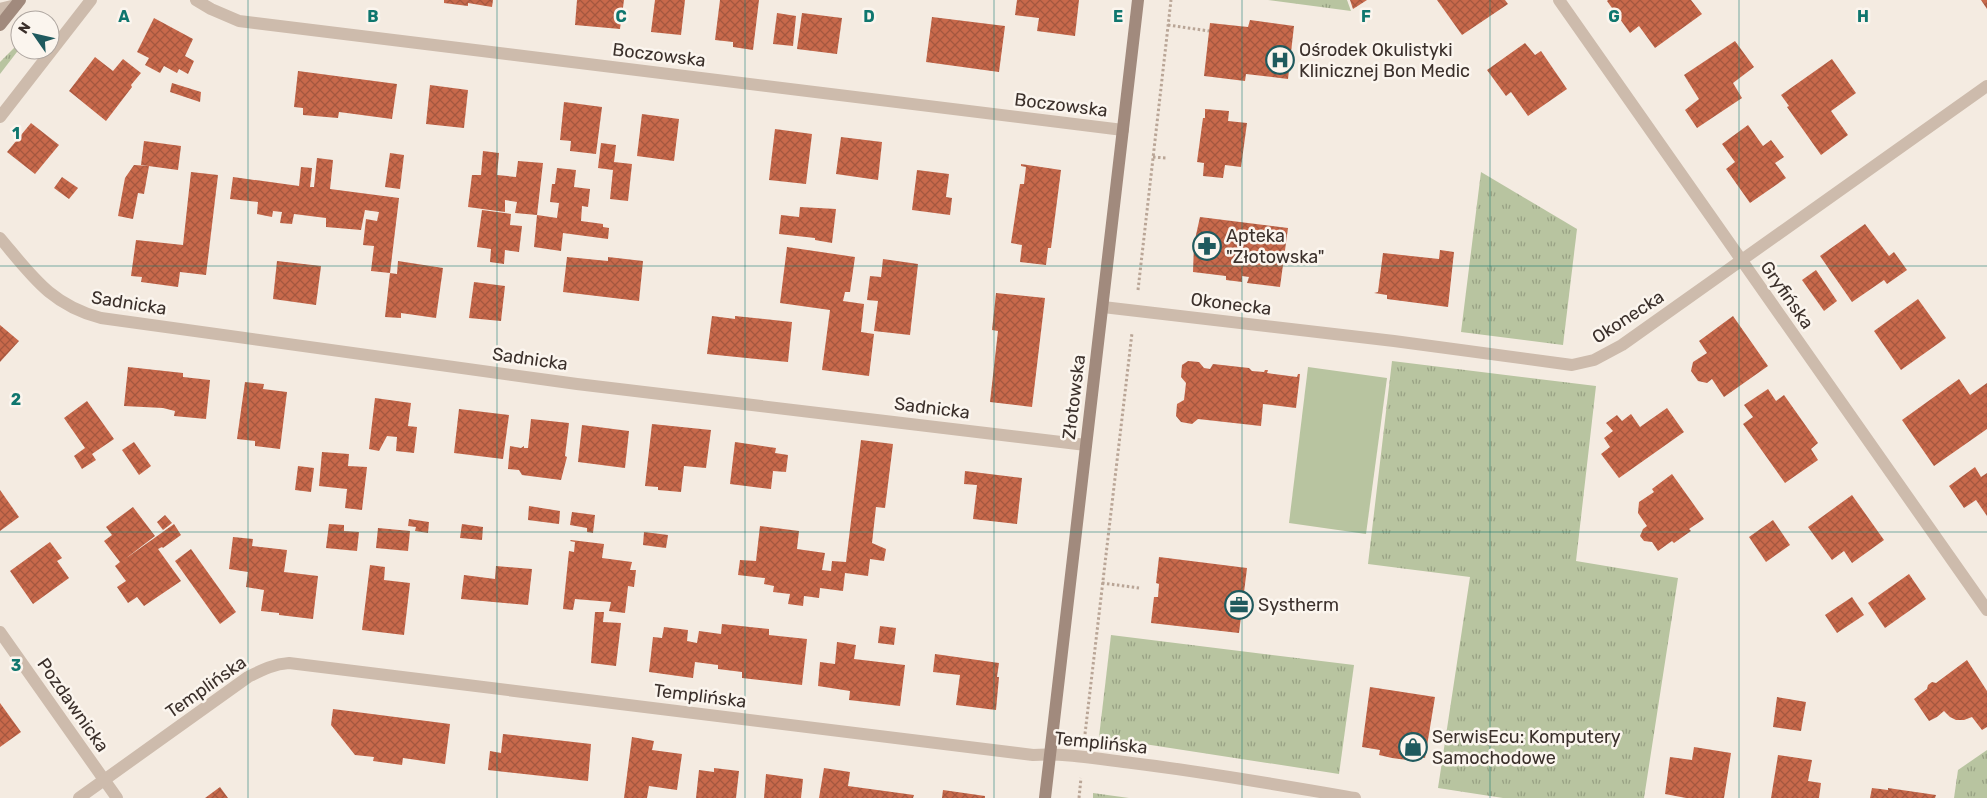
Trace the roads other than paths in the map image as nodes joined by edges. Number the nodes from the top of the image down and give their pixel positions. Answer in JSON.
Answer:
{"nodes":[{"id":1,"x":91,"y":0,"type":"edge"},
{"id":2,"x":196,"y":0,"type":"edge"},
{"id":3,"x":1138,"y":0,"type":"edge"},
{"id":4,"x":1559,"y":0,"type":"edge"},
{"id":5,"x":18,"y":2,"type":"edge"},
{"id":6,"x":0,"y":9,"type":"edge"},
{"id":7,"x":0,"y":25,"type":"edge"},
{"id":8,"x":1987,"y":86,"type":"edge"},
{"id":9,"x":0,"y":117,"type":"edge"},
{"id":10,"x":1123,"y":130,"type":"junction"},
{"id":11,"x":0,"y":238,"type":"edge"},
{"id":12,"x":1741,"y":260,"type":"junction"},
{"id":13,"x":1103,"y":307,"type":"junction"},
{"id":14,"x":1086,"y":445,"type":"junction"},
{"id":15,"x":1987,"y":610,"type":"edge"},
{"id":16,"x":0,"y":632,"type":"edge"},
{"id":17,"x":1050,"y":754,"type":"junction"},
{"id":18,"x":105,"y":781,"type":"junction"},
{"id":19,"x":79,"y":798,"type":"edge"},
{"id":20,"x":117,"y":798,"type":"edge"},
{"id":21,"x":1045,"y":798,"type":"edge"},
{"id":22,"x":1355,"y":798,"type":"edge"}],
"edges":[{"from":1,"to":9,"type":"street"},
{"from":2,"to":10,"type":"street","name":"Boczowska"},
{"from":3,"to":10,"type":"street","name":"Złotowska"},
{"from":4,"to":12,"type":"street","name":"Gryfińska"},
{"from":5,"to":6,"type":"street"},
{"from":5,"to":7,"type":"street"},
{"from":8,"to":12,"type":"street","name":"Okonecka"},
{"from":10,"to":13,"type":"street","name":"Złotowska"},
{"from":11,"to":14,"type":"street","name":"Sadnicka"},
{"from":12,"to":13,"type":"street","name":"Okonecka"},
{"from":12,"to":15,"type":"street","name":"Gryfińska"},
{"from":13,"to":14,"type":"street","name":"Złotowska"},
{"from":14,"to":17,"type":"street","name":"Złotowska"},
{"from":16,"to":18,"type":"street","name":"Pozdawnicka"},
{"from":17,"to":18,"type":"street","name":"Templińska"},
{"from":17,"to":21,"type":"street","name":"Złotowska"},
{"from":17,"to":22,"type":"street","name":"Templińska"},
{"from":18,"to":19,"type":"street","name":"Templińska"},
{"from":18,"to":20,"type":"street","name":"Pozdawnicka"}]}
